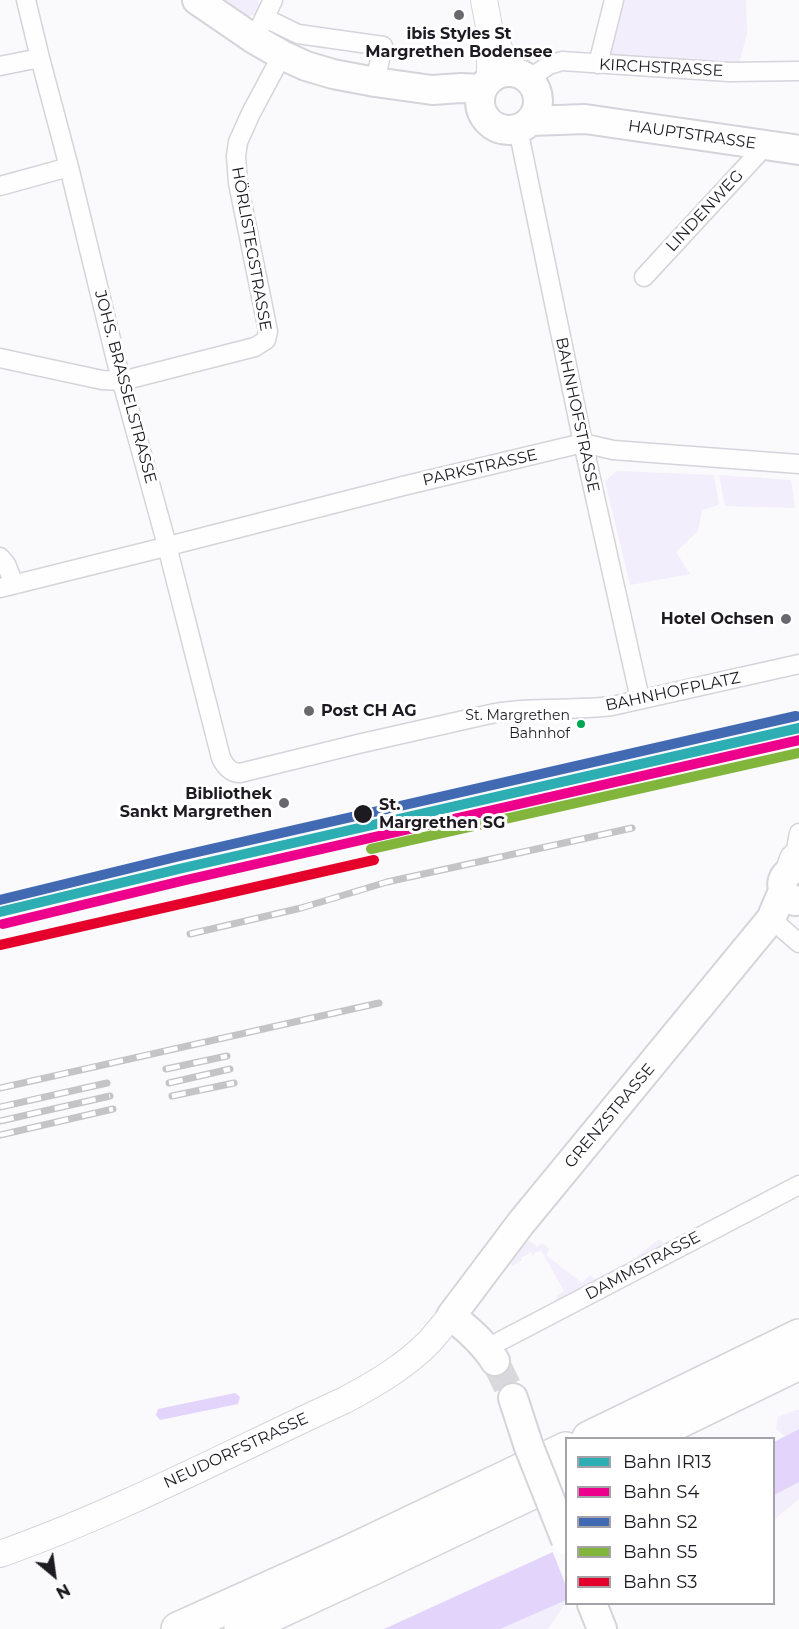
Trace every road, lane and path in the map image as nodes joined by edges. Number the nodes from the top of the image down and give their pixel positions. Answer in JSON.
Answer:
{"nodes":[{"id":1,"x":26,"y":0,"type":"edge"},
{"id":2,"x":197,"y":0,"type":"edge"},
{"id":3,"x":273,"y":0,"type":"edge"},
{"id":4,"x":484,"y":0,"type":"edge"},
{"id":5,"x":614,"y":0,"type":"edge"},
{"id":6,"x":260,"y":28,"type":"junction"},
{"id":7,"x":282,"y":55,"type":"junction"},
{"id":8,"x":40,"y":58,"type":"junction"},
{"id":9,"x":598,"y":64,"type":"junction"},
{"id":10,"x":0,"y":66,"type":"edge"},
{"id":11,"x":799,"y":71,"type":"edge"},
{"id":12,"x":375,"y":82,"type":"junction"},
{"id":13,"x":510,"y":97,"type":"junction"},
{"id":14,"x":766,"y":145,"type":"junction"},
{"id":15,"x":799,"y":150,"type":"edge"},
{"id":16,"x":69,"y":166,"type":"junction"},
{"id":17,"x":0,"y":186,"type":"edge"},
{"id":18,"x":644,"y":277,"type":"dead end"},
{"id":19,"x":0,"y":358,"type":"edge"},
{"id":20,"x":122,"y":381,"type":"junction"},
{"id":21,"x":583,"y":443,"type":"junction"},
{"id":22,"x":799,"y":464,"type":"edge"},
{"id":23,"x":167,"y":547,"type":"junction"},
{"id":24,"x":0,"y":557,"type":"edge"},
{"id":25,"x":7,"y":586,"type":"edge"},
{"id":26,"x":799,"y":664,"type":"edge"},
{"id":27,"x":640,"y":699,"type":"junction"},
{"id":28,"x":230,"y":771,"type":"joint"},
{"id":29,"x":795,"y":872,"type":"edge"},
{"id":30,"x":771,"y":919,"type":"junction"},
{"id":31,"x":799,"y":943,"type":"edge"},
{"id":32,"x":799,"y":1185,"type":"edge"},
{"id":33,"x":451,"y":1316,"type":"junction"},
{"id":34,"x":799,"y":1336,"type":"edge"},
{"id":35,"x":491,"y":1354,"type":"joint"},
{"id":36,"x":799,"y":1363,"type":"edge"},
{"id":37,"x":513,"y":1398,"type":"tunnel mouth"},
{"id":38,"x":591,"y":1437,"type":"edge"},
{"id":39,"x":647,"y":1437,"type":"edge"},
{"id":40,"x":565,"y":1450,"type":"edge"},
{"id":41,"x":565,"y":1477,"type":"edge"},
{"id":42,"x":565,"y":1535,"type":"edge"},
{"id":43,"x":0,"y":1554,"type":"edge"},
{"id":44,"x":592,"y":1605,"type":"edge"},
{"id":45,"x":178,"y":1629,"type":"edge"},
{"id":46,"x":241,"y":1629,"type":"edge"},
{"id":47,"x":602,"y":1629,"type":"edge"}],
"edges":[{"from":1,"to":8,"type":"street","name":"JOHS. BRASSELSTRASSE"},
{"from":2,"to":6,"type":"main road","name":"HAUPTSTRASSE"},
{"from":3,"to":6,"type":"street"},
{"from":4,"to":13,"type":"main road"},
{"from":5,"to":9,"type":"street"},
{"from":6,"to":7,"type":"main road","name":"HAUPTSTRASSE"},
{"from":6,"to":12,"type":"street"},
{"from":7,"to":12,"type":"main road","name":"HAUPTSTRASSE"},
{"from":7,"to":20,"type":"street","name":"HÖRLISTEGSTRASSE"},
{"from":8,"to":10,"type":"street"},
{"from":8,"to":16,"type":"street","name":"JOHS. BRASSELSTRASSE"},
{"from":9,"to":11,"type":"street","name":"KIRCHSTRASSE"},
{"from":9,"to":13,"type":"street","name":"KIRCHSTRASSE"},
{"from":12,"to":13,"type":"main road","name":"HAUPTSTRASSE"},
{"from":13,"to":14,"type":"main road","name":"HAUPTSTRASSE"},
{"from":13,"to":21,"type":"street","name":"BAHNHOFSTRASSE"},
{"from":14,"to":15,"type":"main road","name":"HAUPTSTRASSE"},
{"from":14,"to":18,"type":"street","name":"LINDENWEG"},
{"from":16,"to":17,"type":"street"},
{"from":16,"to":20,"type":"street","name":"JOHS. BRASSELSTRASSE"},
{"from":19,"to":20,"type":"street"},
{"from":20,"to":23,"type":"street","name":"JOHS. BRASSELSTRASSE"},
{"from":21,"to":22,"type":"street","name":"PARKSTRASSE"},
{"from":21,"to":23,"type":"street","name":"PARKSTRASSE"},
{"from":21,"to":27,"type":"street","name":"BAHNHOFSTRASSE"},
{"from":23,"to":25,"type":"street","name":"PARKSTRASSE"},
{"from":23,"to":28,"type":"street","name":"JOHS. BRASSELSTRASSE"},
{"from":24,"to":25,"type":"street"},
{"from":26,"to":27,"type":"street","name":"BAHNHOFPLATZ"},
{"from":27,"to":28,"type":"street","name":"BAHNHOFPLATZ"},
{"from":29,"to":30,"type":"main road","name":"GRENZSTRASSE"},
{"from":30,"to":31,"type":"street"},
{"from":30,"to":33,"type":"main road","name":"GRENZSTRASSE"},
{"from":32,"to":35,"type":"street","name":"DAMMSTRASSE"},
{"from":33,"to":35,"type":"main road"},
{"from":33,"to":43,"type":"main road","name":"NEUDORFSTRASSE"},
{"from":34,"to":38,"type":"highway"},
{"from":36,"to":39,"type":"highway"},
{"from":37,"to":42,"type":"main road","bridge":true},
{"from":40,"to":45,"type":"highway"},
{"from":41,"to":46,"type":"highway"},
{"from":44,"to":47,"type":"main road"}]}
